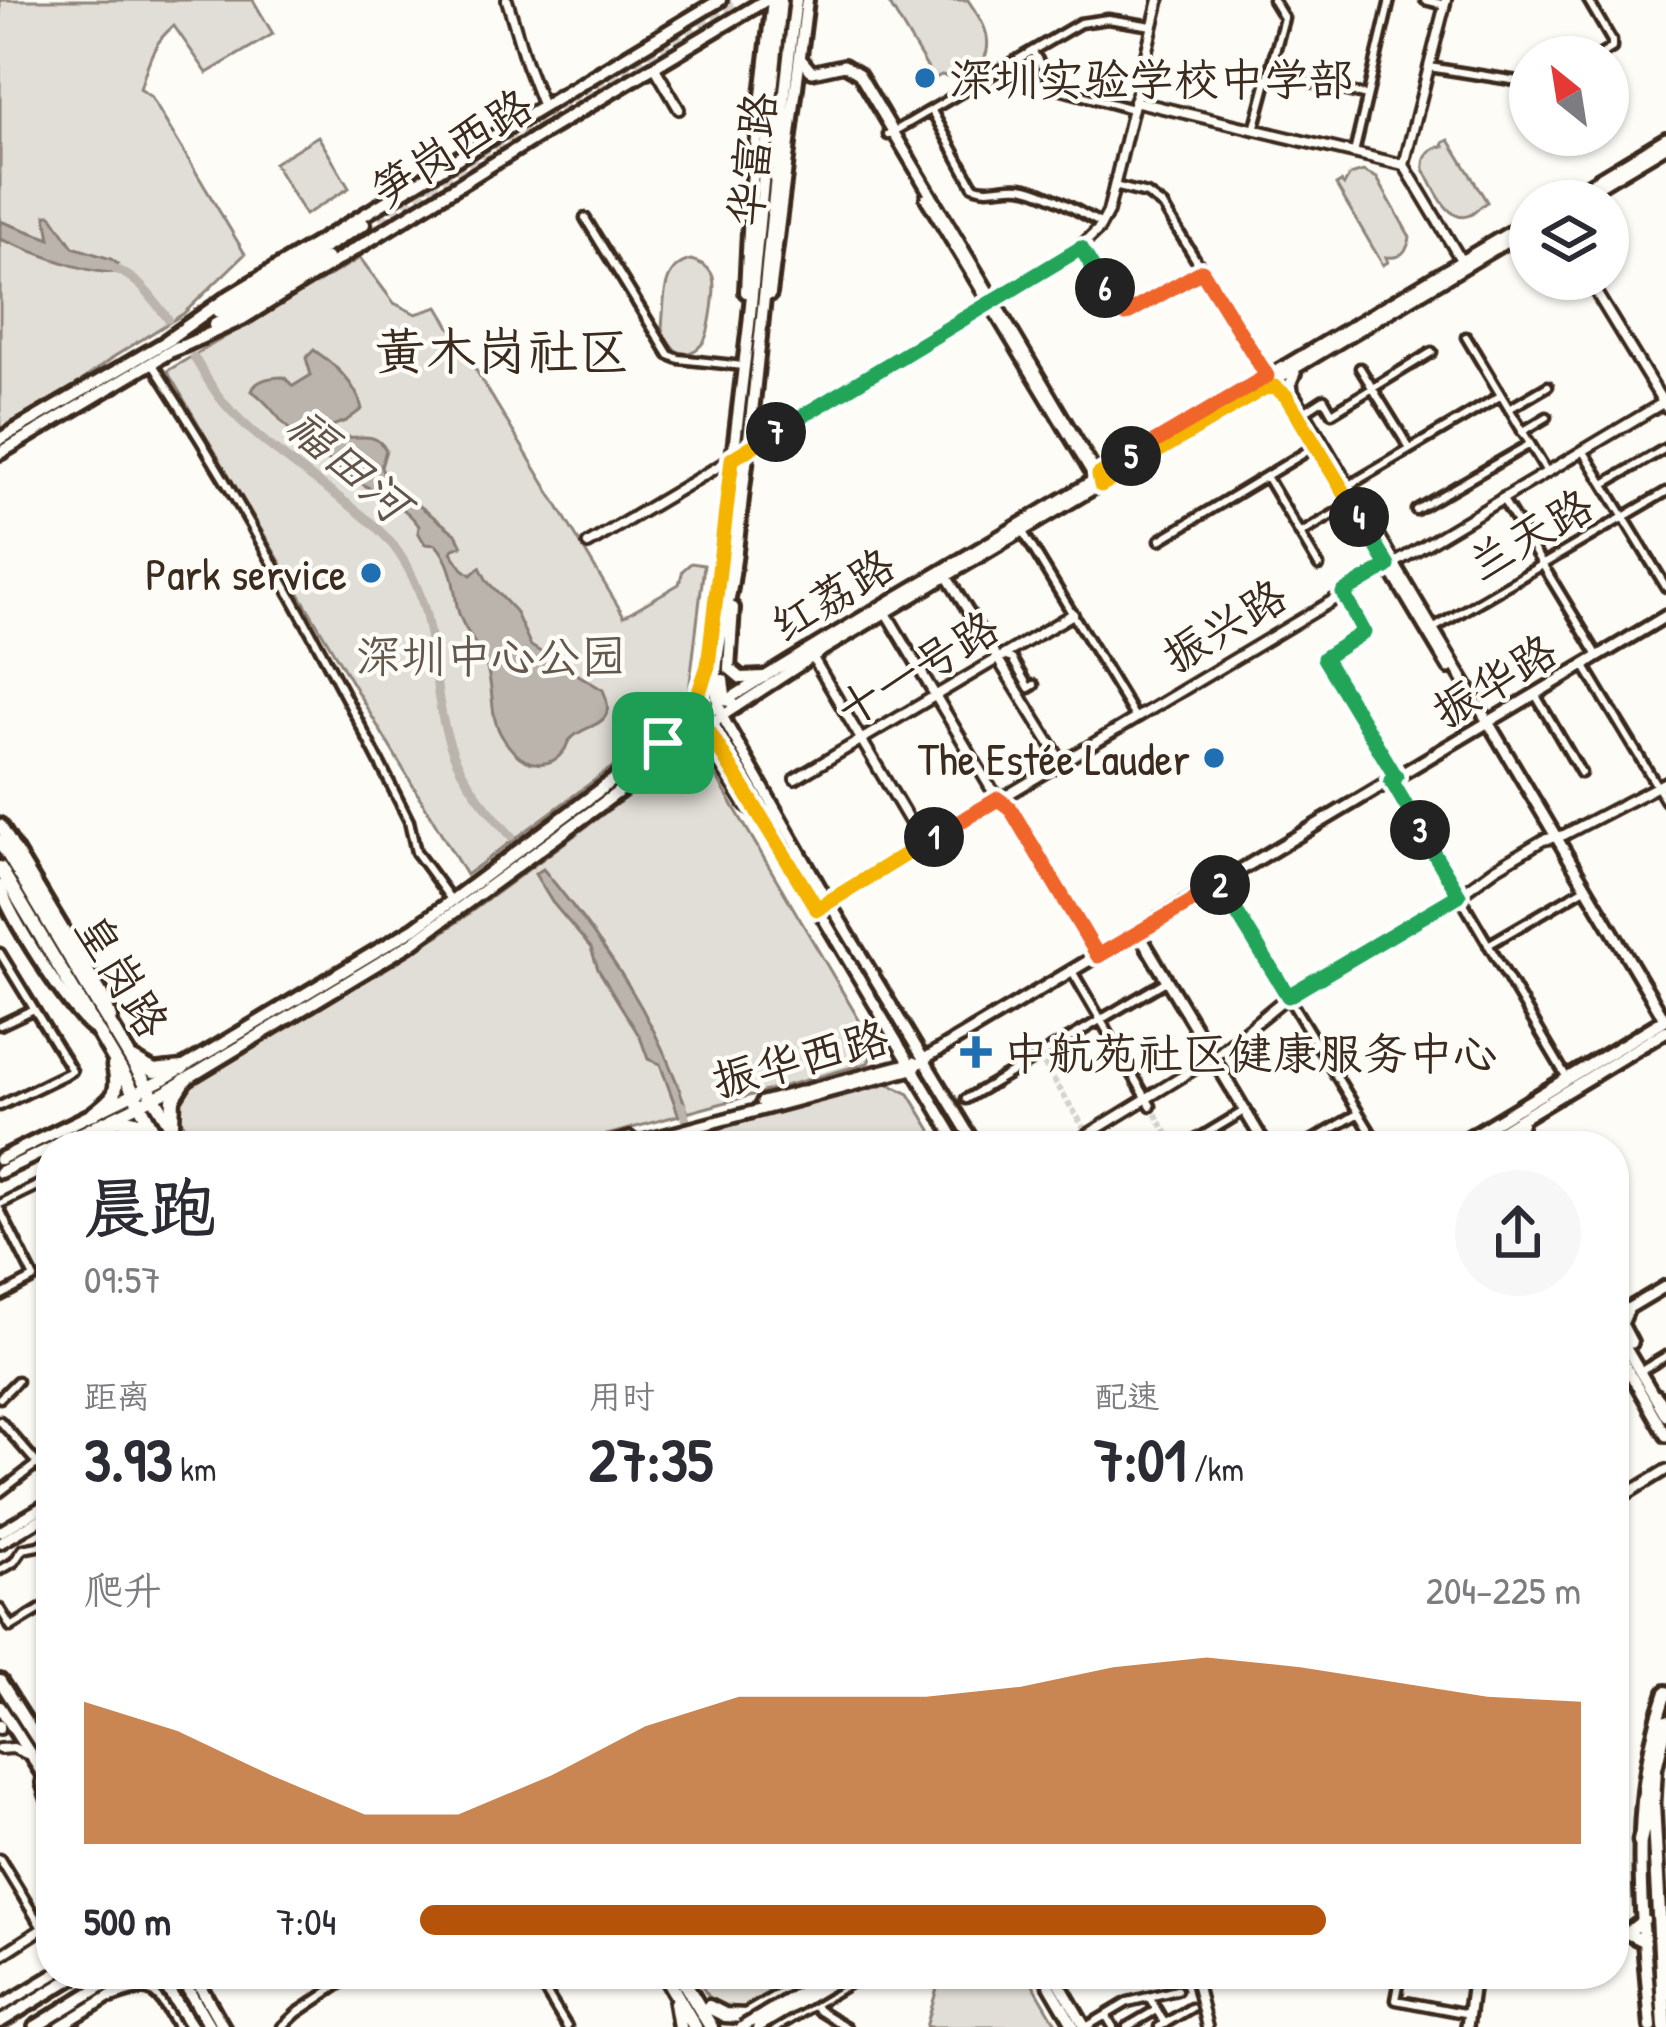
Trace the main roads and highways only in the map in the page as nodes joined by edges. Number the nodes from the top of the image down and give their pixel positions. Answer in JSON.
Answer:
{"nodes":[{"id":1,"x":720,"y":0,"type":"edge"},
{"id":2,"x":773,"y":0,"type":"edge"},
{"id":3,"x":796,"y":0,"type":"edge"},
{"id":4,"x":807,"y":0,"type":"edge"},
{"id":5,"x":743,"y":14,"type":"junction"},
{"id":6,"x":771,"y":27,"type":"junction"},
{"id":7,"x":800,"y":56,"type":"junction"},
{"id":8,"x":784,"y":90,"type":"junction"},
{"id":9,"x":890,"y":133,"type":"junction"},
{"id":10,"x":1666,"y":142,"type":"edge"},
{"id":11,"x":1598,"y":180,"type":"edge"},
{"id":12,"x":1607,"y":180,"type":"edge"},
{"id":13,"x":367,"y":228,"type":"tunnel mouth"},
{"id":14,"x":1509,"y":237,"type":"edge"},
{"id":15,"x":1463,"y":264,"type":"junction"},
{"id":16,"x":754,"y":325,"type":"junction"},
{"id":17,"x":169,"y":346,"type":"junction"},
{"id":18,"x":137,"y":365,"type":"junction"},
{"id":19,"x":1303,"y":365,"type":"junction"},
{"id":20,"x":1266,"y":382,"type":"junction"},
{"id":21,"x":746,"y":424,"type":"junction"},
{"id":22,"x":772,"y":434,"type":"road end"},
{"id":23,"x":0,"y":439,"type":"edge"},
{"id":24,"x":0,"y":453,"type":"edge"},
{"id":25,"x":1098,"y":479,"type":"junction"},
{"id":26,"x":1391,"y":564,"type":"junction"},
{"id":27,"x":727,"y":572,"type":"junction"},
{"id":28,"x":1666,"y":616,"type":"edge"},
{"id":29,"x":708,"y":666,"type":"junction"},
{"id":30,"x":764,"y":677,"type":"junction"},
{"id":31,"x":716,"y":714,"type":"junction"},
{"id":32,"x":1486,"y":723,"type":"junction"},
{"id":33,"x":663,"y":743,"type":"junction"},
{"id":34,"x":679,"y":746,"type":"junction"},
{"id":35,"x":745,"y":788,"type":"junction"},
{"id":36,"x":760,"y":813,"type":"junction"},
{"id":37,"x":0,"y":825,"type":"edge"},
{"id":38,"x":788,"y":830,"type":"junction"},
{"id":39,"x":1554,"y":838,"type":"junction"},
{"id":40,"x":0,"y":841,"type":"edge"},
{"id":41,"x":0,"y":868,"type":"edge"},
{"id":42,"x":0,"y":886,"type":"edge"},
{"id":43,"x":1138,"y":932,"type":"junction"},
{"id":44,"x":1664,"y":1023,"type":"edge"},
{"id":45,"x":98,"y":1031,"type":"junction"},
{"id":46,"x":115,"y":1033,"type":"junction"},
{"id":47,"x":895,"y":1039,"type":"junction"},
{"id":48,"x":111,"y":1053,"type":"junction"},
{"id":49,"x":130,"y":1057,"type":"junction"},
{"id":50,"x":924,"y":1059,"type":"junction"},
{"id":51,"x":912,"y":1066,"type":"junction"},
{"id":52,"x":881,"y":1071,"type":"junction"},
{"id":53,"x":184,"y":1074,"type":"junction"},
{"id":54,"x":144,"y":1096,"type":"junction"},
{"id":55,"x":1527,"y":1115,"type":"junction"},
{"id":56,"x":95,"y":1119,"type":"junction"},
{"id":57,"x":702,"y":1121,"type":"junction"},
{"id":58,"x":174,"y":1130,"type":"joint"},
{"id":59,"x":670,"y":1130,"type":"joint"},
{"id":60,"x":65,"y":1131,"type":"edge"},
{"id":61,"x":77,"y":1131,"type":"edge"},
{"id":62,"x":151,"y":1131,"type":"edge"},
{"id":63,"x":153,"y":1131,"type":"edge"},
{"id":64,"x":666,"y":1131,"type":"edge"},
{"id":65,"x":950,"y":1131,"type":"edge"},
{"id":66,"x":967,"y":1131,"type":"edge"},
{"id":67,"x":1257,"y":1131,"type":"edge"},
{"id":68,"x":1489,"y":1131,"type":"edge"},
{"id":69,"x":1508,"y":1131,"type":"edge"},
{"id":70,"x":1516,"y":1131,"type":"edge"},
{"id":71,"x":36,"y":1143,"type":"edge"},
{"id":72,"x":36,"y":1155,"type":"edge"},
{"id":73,"x":0,"y":1157,"type":"edge"},
{"id":74,"x":0,"y":1172,"type":"edge"},
{"id":75,"x":1666,"y":1283,"type":"edge"},
{"id":76,"x":1629,"y":1304,"type":"edge"},
{"id":77,"x":1629,"y":1338,"type":"edge"},
{"id":78,"x":1629,"y":1355,"type":"edge"},
{"id":79,"x":1629,"y":1364,"type":"edge"},
{"id":80,"x":1641,"y":1371,"type":"junction"},
{"id":81,"x":1656,"y":1396,"type":"joint"},
{"id":82,"x":1666,"y":1413,"type":"edge"},
{"id":83,"x":1666,"y":1436,"type":"edge"},
{"id":84,"x":36,"y":1511,"type":"edge"},
{"id":85,"x":36,"y":1522,"type":"edge"},
{"id":86,"x":0,"y":1532,"type":"edge"},
{"id":87,"x":0,"y":1543,"type":"edge"},
{"id":88,"x":0,"y":1681,"type":"edge"},
{"id":89,"x":1666,"y":1692,"type":"edge"},
{"id":90,"x":0,"y":1707,"type":"edge"},
{"id":91,"x":1666,"y":1722,"type":"edge"},
{"id":92,"x":36,"y":1735,"type":"edge"},
{"id":93,"x":36,"y":1759,"type":"edge"},
{"id":94,"x":1653,"y":1787,"type":"junction"},
{"id":95,"x":1640,"y":1841,"type":"junction"},
{"id":96,"x":1644,"y":1920,"type":"junction"},
{"id":97,"x":1629,"y":1928,"type":"edge"},
{"id":98,"x":1629,"y":1936,"type":"edge"},
{"id":99,"x":1645,"y":1942,"type":"junction"},
{"id":100,"x":36,"y":1985,"type":"edge"},
{"id":101,"x":54,"y":1989,"type":"edge"},
{"id":102,"x":97,"y":1989,"type":"edge"},
{"id":103,"x":122,"y":1989,"type":"edge"},
{"id":104,"x":130,"y":1989,"type":"edge"},
{"id":105,"x":150,"y":1989,"type":"edge"},
{"id":106,"x":163,"y":1989,"type":"edge"},
{"id":107,"x":167,"y":1989,"type":"edge"},
{"id":108,"x":190,"y":1989,"type":"edge"},
{"id":109,"x":199,"y":1989,"type":"edge"},
{"id":110,"x":675,"y":1989,"type":"edge"},
{"id":111,"x":678,"y":1989,"type":"edge"},
{"id":112,"x":682,"y":1989,"type":"edge"},
{"id":113,"x":792,"y":1989,"type":"edge"},
{"id":114,"x":806,"y":1989,"type":"edge"},
{"id":115,"x":822,"y":1989,"type":"edge"},
{"id":116,"x":834,"y":1989,"type":"edge"},
{"id":117,"x":1051,"y":1989,"type":"edge"},
{"id":118,"x":1063,"y":1989,"type":"edge"},
{"id":119,"x":1472,"y":1989,"type":"edge"},
{"id":120,"x":94,"y":1991,"type":"junction"},
{"id":121,"x":111,"y":1996,"type":"junction"},
{"id":122,"x":165,"y":2002,"type":"junction"},
{"id":123,"x":0,"y":2007,"type":"edge"},
{"id":124,"x":709,"y":2007,"type":"dead end"},
{"id":125,"x":758,"y":2009,"type":"junction"},
{"id":126,"x":81,"y":2014,"type":"junction"},
{"id":127,"x":0,"y":2022,"type":"edge"},
{"id":128,"x":34,"y":2027,"type":"edge"},
{"id":129,"x":59,"y":2027,"type":"edge"},
{"id":130,"x":180,"y":2027,"type":"edge"},
{"id":131,"x":191,"y":2027,"type":"edge"},
{"id":132,"x":210,"y":2027,"type":"edge"},
{"id":133,"x":223,"y":2027,"type":"edge"},
{"id":134,"x":680,"y":2027,"type":"edge"},
{"id":135,"x":695,"y":2027,"type":"edge"},
{"id":136,"x":711,"y":2027,"type":"edge"},
{"id":137,"x":742,"y":2027,"type":"edge"},
{"id":138,"x":759,"y":2027,"type":"edge"},
{"id":139,"x":771,"y":2027,"type":"edge"},
{"id":140,"x":1075,"y":2027,"type":"edge"},
{"id":141,"x":1086,"y":2027,"type":"edge"},
{"id":142,"x":1467,"y":2027,"type":"edge"},
{"id":143,"x":1651,"y":2027,"type":"edge"},
{"id":144,"x":1665,"y":2027,"type":"edge"}],
"edges":[{"from":1,"to":17,"type":"main road","name":"笋岗西路"},
{"from":2,"to":5,"type":"main road","name":"笋岗西路"},
{"from":2,"to":6,"type":"main road","name":"华富路"},
{"from":2,"to":8,"type":"main road","name":"华富路"},
{"from":3,"to":8,"type":"main road","name":"华富路"},
{"from":4,"to":7,"type":"main road","name":"华富路"},
{"from":5,"to":6,"type":"main road"},
{"from":5,"to":17,"type":"main road","name":"笋岗西路"},
{"from":6,"to":16,"type":"main road","name":"华富路"},
{"from":7,"to":8,"type":"main road","name":"华富路"},
{"from":7,"to":9,"type":"main road"},
{"from":8,"to":9,"type":"main road"},
{"from":8,"to":16,"type":"main road","name":"华富路"},
{"from":8,"to":16,"type":"main road","name":"华富路"},
{"from":9,"to":25,"type":"main road"},
{"from":10,"to":11,"type":"main road"},
{"from":10,"to":12,"type":"main road"},
{"from":13,"to":17,"type":"main road","name":"笋岗西路"},
{"from":14,"to":15,"type":"main road","name":"红荔路"},
{"from":15,"to":19,"type":"main road","name":"红荔路"},
{"from":15,"to":20,"type":"main road","name":"红荔路"},
{"from":16,"to":21,"type":"main road","name":"华富路"},
{"from":16,"to":21,"type":"main road","name":"华富路"},
{"from":17,"to":18,"type":"main road","name":"笋岗西路"},
{"from":17,"to":18,"type":"main road","name":"笋岗西路"},
{"from":18,"to":23,"type":"main road","name":"笋岗西路"},
{"from":18,"to":24,"type":"main road","name":"笋岗西路"},
{"from":19,"to":20,"type":"main road","name":"红荔路"},
{"from":19,"to":26,"type":"main road"},
{"from":20,"to":25,"type":"main road","name":"红荔路"},
{"from":20,"to":26,"type":"main road"},
{"from":21,"to":22,"type":"main road"},
{"from":21,"to":27,"type":"main road","name":"华富路"},
{"from":21,"to":27,"type":"main road","name":"华富路"},
{"from":25,"to":30,"type":"main road","name":"红荔路"},
{"from":25,"to":31,"type":"main road","name":"红荔路"},
{"from":26,"to":32,"type":"main road"},
{"from":27,"to":29,"type":"main road","name":"华富路"},
{"from":27,"to":30,"type":"main road"},
{"from":27,"to":31,"type":"main road","name":"华富路"},
{"from":28,"to":32,"type":"main road","name":"振华路"},
{"from":29,"to":31,"type":"main road","name":"华富路"},
{"from":29,"to":33,"type":"main road"},
{"from":30,"to":31,"type":"main road","name":"红荔路"},
{"from":31,"to":33,"type":"main road","name":"红荔路"},
{"from":31,"to":34,"type":"main road","name":"红荔路"},
{"from":31,"to":35,"type":"main road"},
{"from":31,"to":38,"type":"main road"},
{"from":32,"to":39,"type":"main road"},
{"from":32,"to":43,"type":"main road","name":"振华路"},
{"from":33,"to":53,"type":"main road","name":"红荔路"},
{"from":34,"to":36,"type":"main road"},
{"from":34,"to":53,"type":"main road","name":"红荔路"},
{"from":35,"to":36,"type":"main road"},
{"from":35,"to":38,"type":"main road"},
{"from":36,"to":47,"type":"main road"},
{"from":37,"to":46,"type":"main road"},
{"from":38,"to":50,"type":"main road"},
{"from":39,"to":44,"type":"main road"},
{"from":39,"to":44,"type":"main road"},
{"from":40,"to":46,"type":"highway","name":"皇岗路"},
{"from":41,"to":45,"type":"highway","name":"皇岗路"},
{"from":42,"to":45,"type":"main road"},
{"from":43,"to":50,"type":"main road","name":"振华路"},
{"from":43,"to":67,"type":"main road"},
{"from":44,"to":55,"type":"main road"},
{"from":44,"to":68,"type":"main road"},
{"from":45,"to":48,"type":"highway","name":"皇岗路"},
{"from":46,"to":49,"type":"highway","name":"皇岗路"},
{"from":47,"to":51,"type":"main road"},
{"from":47,"to":52,"type":"main road"},
{"from":48,"to":54,"type":"highway","name":"皇岗路"},
{"from":48,"to":56,"type":"highway"},
{"from":49,"to":53,"type":"highway"},
{"from":49,"to":54,"type":"highway","name":"皇岗路"},
{"from":50,"to":51,"type":"main road","name":"振华西路"},
{"from":50,"to":66,"type":"main road"},
{"from":51,"to":52,"type":"main road","name":"振华西路"},
{"from":51,"to":57,"type":"main road","name":"振华西路"},
{"from":51,"to":65,"type":"main road"},
{"from":52,"to":57,"type":"main road","name":"振华西路"},
{"from":53,"to":54,"type":"main road","name":"红荔路"},
{"from":53,"to":58,"type":"highway"},
{"from":54,"to":56,"type":"main road","name":"红荔路"},
{"from":54,"to":58,"type":"highway","name":"皇岗路"},
{"from":54,"to":63,"type":"highway","name":"皇岗路"},
{"from":55,"to":69,"type":"main road"},
{"from":55,"to":70,"type":"main road"},
{"from":56,"to":60,"type":"main road","name":"红荔路"},
{"from":56,"to":61,"type":"main road","name":"红荔路"},
{"from":56,"to":62,"type":"highway"},
{"from":57,"to":59,"type":"main road","name":"振华西路"},
{"from":59,"to":64,"type":"main road","name":"振华西路"},
{"from":71,"to":73,"type":"main road","name":"红荔路"},
{"from":72,"to":74,"type":"main road","name":"红荔路"},
{"from":75,"to":76,"type":"main road"},
{"from":77,"to":80,"type":"main road"},
{"from":78,"to":80,"type":"main road"},
{"from":79,"to":83,"type":"main road"},
{"from":80,"to":81,"type":"main road"},
{"from":81,"to":82,"type":"main road"},
{"from":84,"to":86,"type":"main road"},
{"from":85,"to":87,"type":"main road"},
{"from":88,"to":92,"type":"main road"},
{"from":89,"to":95,"type":"main road"},
{"from":90,"to":93,"type":"main road"},
{"from":91,"to":94,"type":"highway"},
{"from":94,"to":95,"type":"highway"},
{"from":94,"to":144,"type":"highway"},
{"from":95,"to":96,"type":"main road"},
{"from":96,"to":97,"type":"main road"},
{"from":96,"to":99,"type":"main road"},
{"from":98,"to":99,"type":"main road"},
{"from":99,"to":143,"type":"main road"},
{"from":100,"to":123,"type":"main road"},
{"from":101,"to":127,"type":"main road"},
{"from":102,"to":120,"type":"main road"},
{"from":103,"to":121,"type":"main road"},
{"from":104,"to":121,"type":"main road"},
{"from":105,"to":122,"type":"main road"},
{"from":106,"to":122,"type":"main road"},
{"from":107,"to":131,"type":"main road","bridge":true},
{"from":108,"to":132,"type":"main road"},
{"from":109,"to":133,"type":"main road"},
{"from":110,"to":134,"type":"highway"},
{"from":111,"to":135,"type":"highway"},
{"from":112,"to":136,"type":"highway"},
{"from":113,"to":125,"type":"highway"},
{"from":114,"to":137,"type":"main road","bridge":true},
{"from":115,"to":138,"type":"main road","bridge":true},
{"from":116,"to":139,"type":"highway"},
{"from":117,"to":140,"type":"main road"},
{"from":118,"to":141,"type":"main road"},
{"from":119,"to":142,"type":"main road"},
{"from":120,"to":126,"type":"main road"},
{"from":120,"to":128,"type":"main road"},
{"from":121,"to":126,"type":"main road"},
{"from":122,"to":130,"type":"main road"},
{"from":124,"to":125,"type":"highway"},
{"from":125,"to":138,"type":"highway"},
{"from":126,"to":129,"type":"main road"}]}
